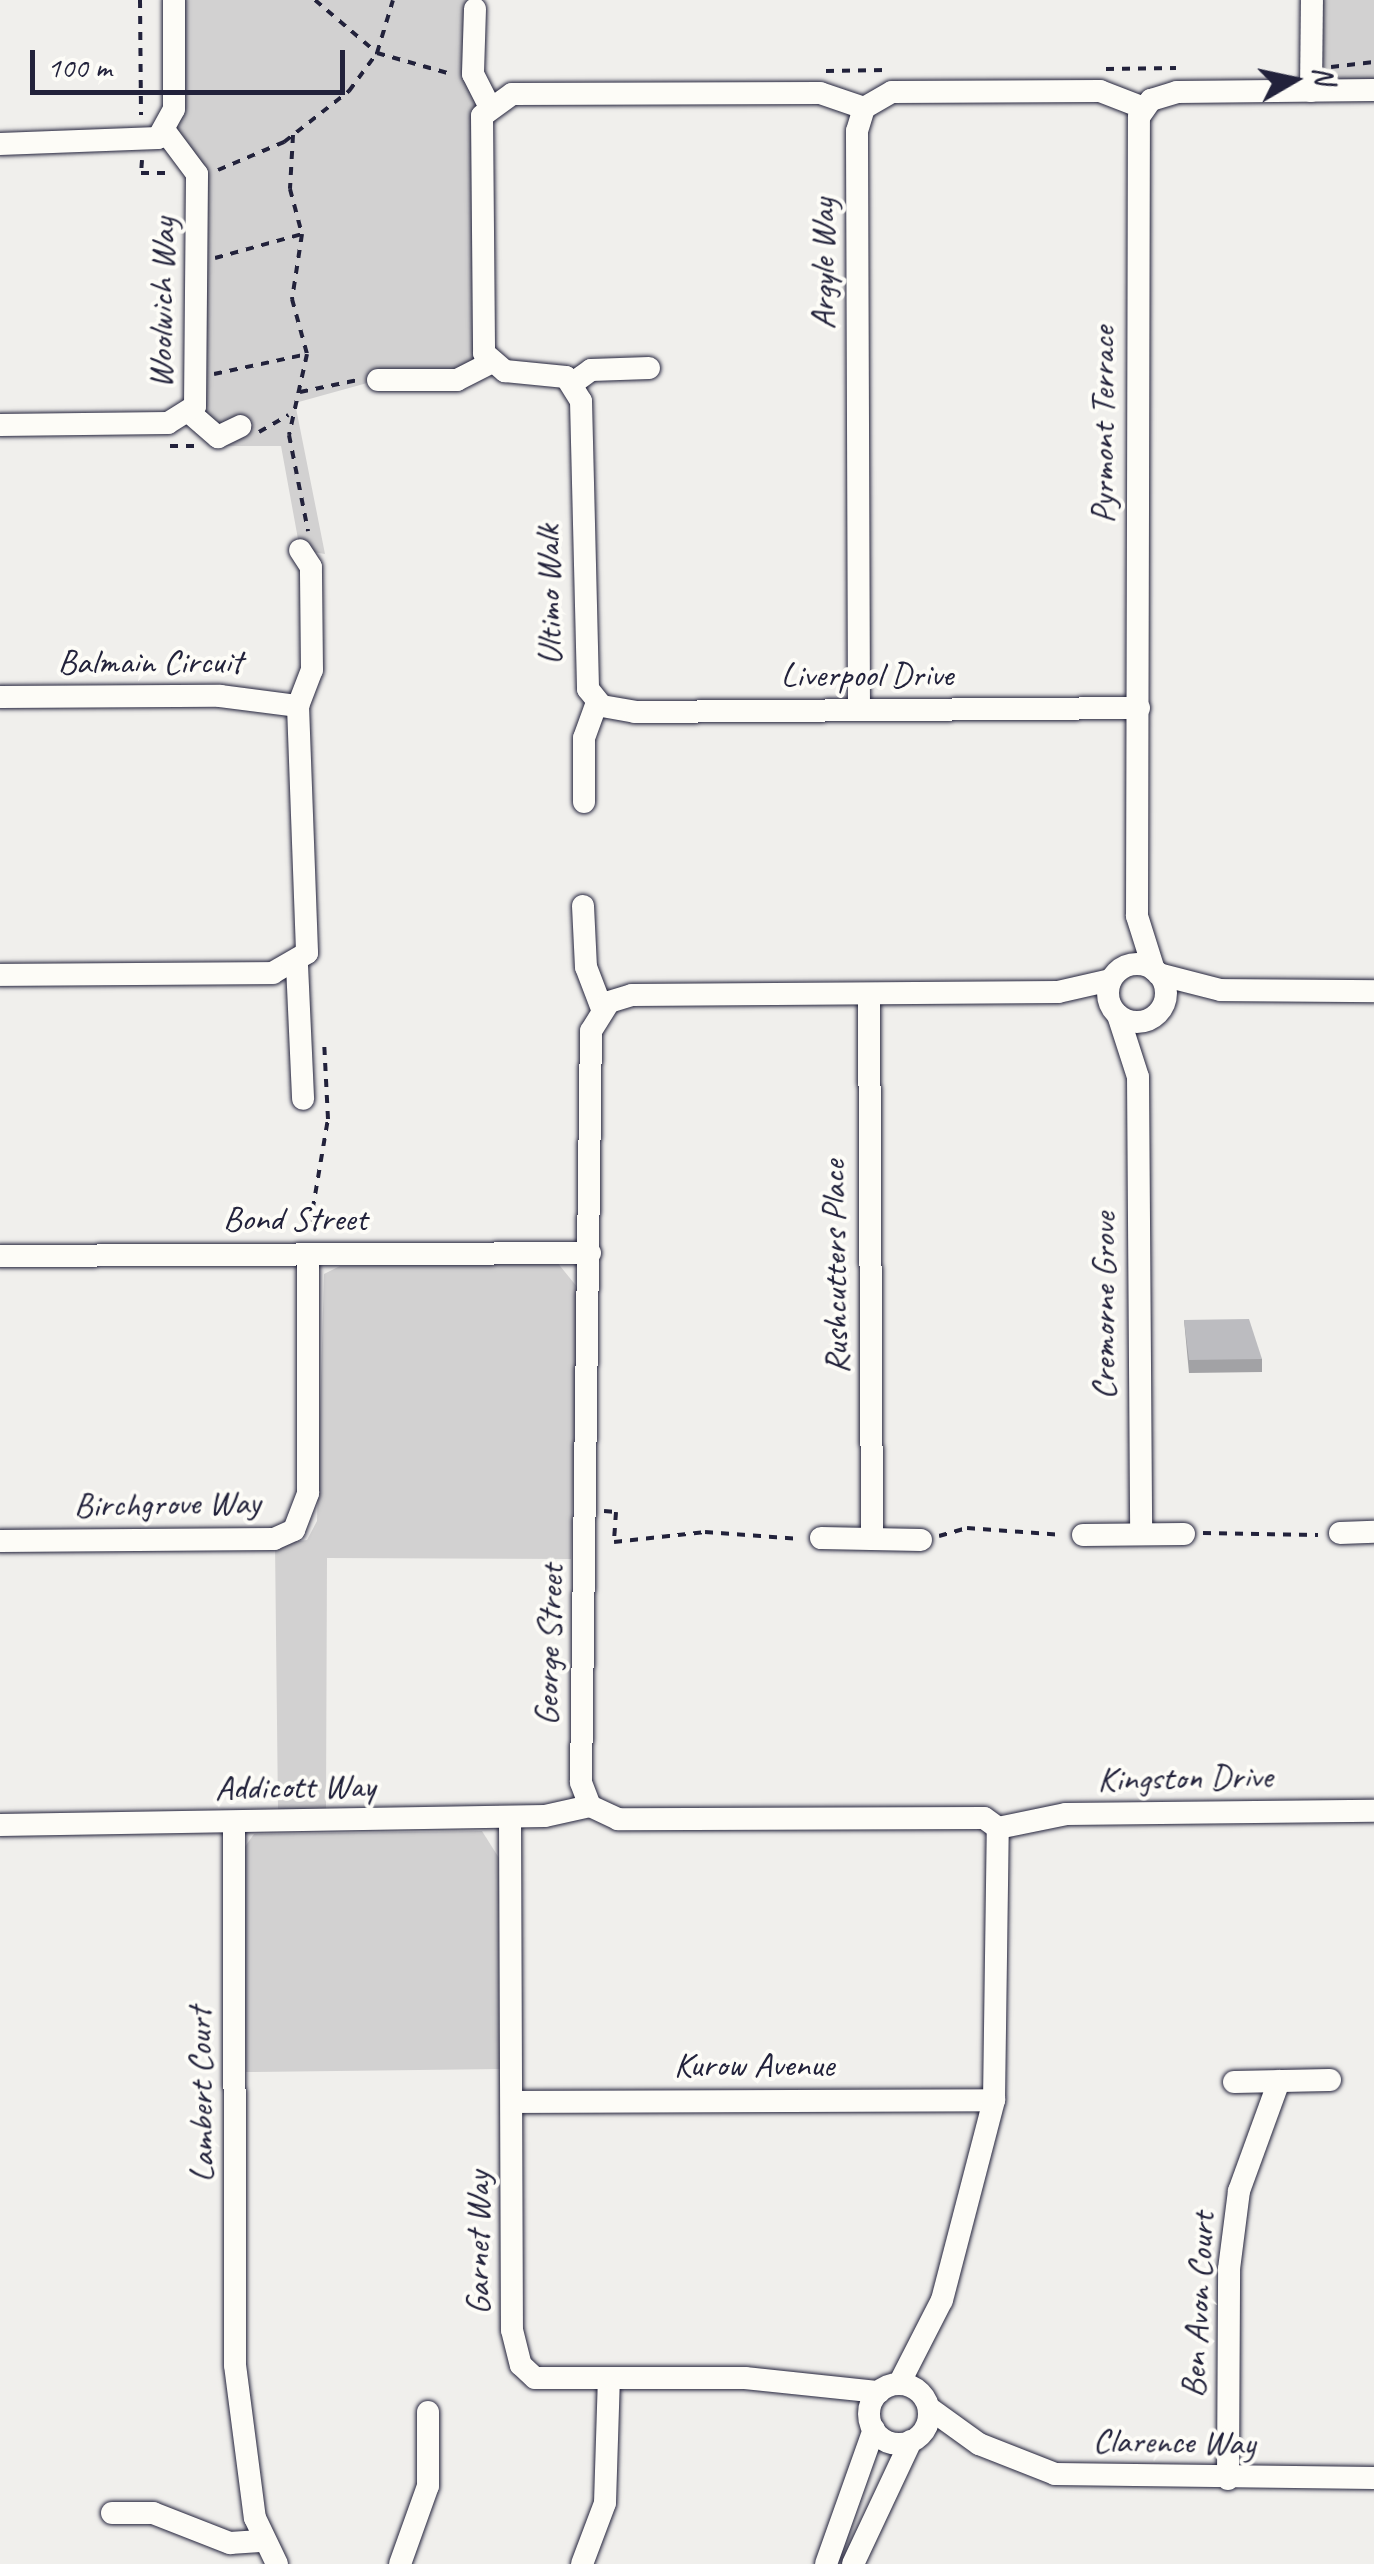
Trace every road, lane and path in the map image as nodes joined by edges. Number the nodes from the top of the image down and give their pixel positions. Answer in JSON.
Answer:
{"nodes":[{"id":1,"x":174,"y":0,"type":"edge"},
{"id":2,"x":315,"y":0,"type":"edge"},
{"id":3,"x":393,"y":0,"type":"edge"},
{"id":4,"x":1312,"y":0,"type":"edge"},
{"id":5,"x":476,"y":9,"type":"dead end"},
{"id":6,"x":377,"y":53,"type":"junction"},
{"id":7,"x":1374,"y":62,"type":"edge"},
{"id":8,"x":1192,"y":68,"type":"dead end"},
{"id":9,"x":1094,"y":69,"type":"dead end"},
{"id":10,"x":900,"y":70,"type":"dead end"},
{"id":11,"x":822,"y":71,"type":"dead end"},
{"id":12,"x":472,"y":74,"type":"junction"},
{"id":13,"x":1311,"y":79,"type":"junction"},
{"id":14,"x":1374,"y":90,"type":"edge"},
{"id":15,"x":489,"y":106,"type":"junction"},
{"id":16,"x":864,"y":108,"type":"junction"},
{"id":17,"x":1144,"y":108,"type":"junction"},
{"id":18,"x":165,"y":131,"type":"junction"},
{"id":19,"x":293,"y":136,"type":"junction"},
{"id":20,"x":0,"y":144,"type":"edge"},
{"id":21,"x":197,"y":174,"type":"junction"},
{"id":22,"x":302,"y":234,"type":"junction"},
{"id":23,"x":198,"y":262,"type":"junction"},
{"id":24,"x":307,"y":354,"type":"junction"},
{"id":25,"x":491,"y":362,"type":"junction"},
{"id":26,"x":650,"y":368,"type":"dead end"},
{"id":27,"x":199,"y":375,"type":"junction"},
{"id":28,"x":378,"y":380,"type":"joint"},
{"id":29,"x":573,"y":384,"type":"junction"},
{"id":30,"x":298,"y":393,"type":"junction"},
{"id":31,"x":190,"y":413,"type":"junction"},
{"id":32,"x":0,"y":425,"type":"edge"},
{"id":33,"x":241,"y":426,"type":"dead end"},
{"id":34,"x":302,"y":552,"type":"joint"},
{"id":35,"x":0,"y":697,"type":"edge"},
{"id":36,"x":597,"y":703,"type":"junction"},
{"id":37,"x":298,"y":706,"type":"junction"},
{"id":38,"x":1139,"y":708,"type":"junction"},
{"id":39,"x":859,"y":710,"type":"junction"},
{"id":40,"x":584,"y":802,"type":"dead end"},
{"id":41,"x":583,"y":906,"type":"dead end"},
{"id":42,"x":1137,"y":916,"type":"junction"},
{"id":43,"x":297,"y":965,"type":"junction"},
{"id":44,"x":1156,"y":972,"type":"junction"},
{"id":45,"x":0,"y":975,"type":"edge"},
{"id":46,"x":1114,"y":976,"type":"junction"},
{"id":47,"x":1222,"y":990,"type":"junction"},
{"id":48,"x":1374,"y":991,"type":"edge"},
{"id":49,"x":1058,"y":992,"type":"junction"},
{"id":50,"x":869,"y":995,"type":"junction"},
{"id":51,"x":602,"y":1009,"type":"junction"},
{"id":52,"x":1116,"y":1013,"type":"junction"},
{"id":53,"x":1151,"y":1018,"type":"junction"},
{"id":54,"x":304,"y":1038,"type":"junction"},
{"id":55,"x":1138,"y":1077,"type":"junction"},
{"id":56,"x":304,"y":1100,"type":"dead end"},
{"id":57,"x":310,"y":1226,"type":"dead end"},
{"id":58,"x":590,"y":1253,"type":"junction"},
{"id":59,"x":308,"y":1254,"type":"junction"},
{"id":60,"x":0,"y":1256,"type":"edge"},
{"id":61,"x":589,"y":1510,"type":"junction"},
{"id":62,"x":1374,"y":1532,"type":"edge"},
{"id":63,"x":1340,"y":1533,"type":"joint"},
{"id":64,"x":1141,"y":1534,"type":"junction"},
{"id":65,"x":1184,"y":1534,"type":"joint"},
{"id":66,"x":1083,"y":1535,"type":"joint"},
{"id":67,"x":820,"y":1538,"type":"joint"},
{"id":68,"x":872,"y":1539,"type":"junction"},
{"id":69,"x":922,"y":1540,"type":"joint"},
{"id":70,"x":0,"y":1541,"type":"edge"},
{"id":71,"x":590,"y":1806,"type":"junction"},
{"id":72,"x":1374,"y":1811,"type":"edge"},
{"id":73,"x":510,"y":1817,"type":"junction"},
{"id":74,"x":234,"y":1824,"type":"junction"},
{"id":75,"x":0,"y":1825,"type":"edge"},
{"id":76,"x":998,"y":1828,"type":"junction"},
{"id":77,"x":1330,"y":2080,"type":"dead end"},
{"id":78,"x":1279,"y":2081,"type":"junction"},
{"id":79,"x":1234,"y":2082,"type":"dead end"},
{"id":80,"x":994,"y":2100,"type":"junction"},
{"id":81,"x":514,"y":2102,"type":"junction"},
{"id":82,"x":610,"y":2379,"type":"junction"},
{"id":83,"x":819,"y":2386,"type":"junction"},
{"id":84,"x":906,"y":2394,"type":"junction"},
{"id":85,"x":428,"y":2412,"type":"dead end"},
{"id":86,"x":872,"y":2424,"type":"junction"},
{"id":87,"x":915,"y":2438,"type":"junction"},
{"id":88,"x":980,"y":2444,"type":"junction"},
{"id":89,"x":1374,"y":2478,"type":"edge"},
{"id":90,"x":1228,"y":2479,"type":"junction"},
{"id":91,"x":112,"y":2513,"type":"dead end"},
{"id":92,"x":260,"y":2542,"type":"junction"},
{"id":93,"x":277,"y":2564,"type":"edge"},
{"id":94,"x":400,"y":2564,"type":"edge"},
{"id":95,"x":582,"y":2564,"type":"edge"},
{"id":96,"x":826,"y":2564,"type":"edge"},
{"id":97,"x":854,"y":2564,"type":"edge"}],
"edges":[{"from":1,"to":18,"type":"street"},
{"from":2,"to":6,"type":"path"},
{"from":3,"to":6,"type":"path"},
{"from":4,"to":13,"type":"street"},
{"from":5,"to":12,"type":"street"},
{"from":6,"to":12,"type":"path"},
{"from":6,"to":19,"type":"path"},
{"from":7,"to":13,"type":"path"},
{"from":8,"to":9,"type":"path"},
{"from":10,"to":11,"type":"path"},
{"from":12,"to":15,"type":"street"},
{"from":13,"to":14,"type":"street"},
{"from":13,"to":17,"type":"street"},
{"from":15,"to":16,"type":"street"},
{"from":15,"to":25,"type":"street"},
{"from":16,"to":17,"type":"street"},
{"from":16,"to":39,"type":"street","name":"Argyle Way"},
{"from":17,"to":38,"type":"street","name":"Pyrmont Terrace"},
{"from":18,"to":20,"type":"street"},
{"from":18,"to":21,"type":"street","name":"Woolwich Way"},
{"from":19,"to":21,"type":"path"},
{"from":19,"to":22,"type":"path"},
{"from":21,"to":23,"type":"street","name":"Woolwich Way"},
{"from":22,"to":23,"type":"path"},
{"from":22,"to":24,"type":"path"},
{"from":23,"to":27,"type":"street","name":"Woolwich Way"},
{"from":24,"to":27,"type":"path"},
{"from":24,"to":30,"type":"path"},
{"from":25,"to":28,"type":"street"},
{"from":25,"to":29,"type":"street"},
{"from":26,"to":29,"type":"street"},
{"from":27,"to":31,"type":"street","name":"Woolwich Way"},
{"from":28,"to":30,"type":"path"},
{"from":29,"to":36,"type":"street","name":"Ultimo Walk"},
{"from":30,"to":34,"type":"path"},
{"from":31,"to":32,"type":"street","name":"Woolwich Way"},
{"from":31,"to":33,"type":"street"},
{"from":34,"to":37,"type":"street"},
{"from":35,"to":37,"type":"street","name":"Balmain Circuit"},
{"from":36,"to":39,"type":"street","name":"Liverpool Drive"},
{"from":36,"to":40,"type":"street","name":"Ultimo Walk"},
{"from":37,"to":43,"type":"street"},
{"from":38,"to":39,"type":"street","name":"Liverpool Drive"},
{"from":38,"to":42,"type":"street","name":"Pyrmont Terrace"},
{"from":41,"to":51,"type":"street"},
{"from":42,"to":44,"type":"street","name":"Pyrmont Terrace"},
{"from":42,"to":46,"type":"street","name":"Pyrmont Terrace"},
{"from":43,"to":45,"type":"street"},
{"from":43,"to":54,"type":"street"},
{"from":44,"to":46,"type":"street"},
{"from":44,"to":47,"type":"street"},
{"from":44,"to":53,"type":"street","name":"Cremorne Grove"},
{"from":46,"to":49,"type":"street"},
{"from":46,"to":52,"type":"street","name":"Cremorne Grove"},
{"from":47,"to":48,"type":"street"},
{"from":47,"to":53,"type":"street"},
{"from":49,"to":50,"type":"street"},
{"from":49,"to":52,"type":"street"},
{"from":50,"to":51,"type":"street"},
{"from":50,"to":68,"type":"street","name":"Rushcutters Place"},
{"from":51,"to":58,"type":"street","name":"George Street"},
{"from":52,"to":53,"type":"street"},
{"from":52,"to":55,"type":"street","name":"Cremorne Grove"},
{"from":53,"to":55,"type":"street","name":"Cremorne Grove"},
{"from":54,"to":56,"type":"street"},
{"from":54,"to":57,"type":"path"},
{"from":55,"to":64,"type":"street","name":"Cremorne Grove"},
{"from":58,"to":59,"type":"street","name":"Bond Street"},
{"from":58,"to":61,"type":"street","name":"George Street"},
{"from":59,"to":60,"type":"street","name":"Bond Street"},
{"from":59,"to":70,"type":"street","name":"Birchgrove Way"},
{"from":61,"to":67,"type":"path"},
{"from":61,"to":71,"type":"street","name":"George Street"},
{"from":62,"to":63,"type":"street"},
{"from":63,"to":65,"type":"path"},
{"from":64,"to":65,"type":"street"},
{"from":64,"to":66,"type":"street"},
{"from":66,"to":69,"type":"path"},
{"from":67,"to":68,"type":"street"},
{"from":68,"to":69,"type":"street"},
{"from":71,"to":73,"type":"street","name":"Addicott Way"},
{"from":71,"to":76,"type":"street"},
{"from":72,"to":76,"type":"street","name":"Kingston Drive"},
{"from":73,"to":74,"type":"street","name":"Addicott Way"},
{"from":73,"to":81,"type":"street","name":"Garnet Way"},
{"from":74,"to":75,"type":"street","name":"Addicott Way"},
{"from":74,"to":92,"type":"street","name":"Lambert Court"},
{"from":76,"to":80,"type":"street"},
{"from":77,"to":78,"type":"street"},
{"from":78,"to":79,"type":"street"},
{"from":78,"to":90,"type":"street","name":"Ben Avon Court"},
{"from":80,"to":81,"type":"street","name":"Kurow Avenue"},
{"from":80,"to":84,"type":"street"},
{"from":81,"to":82,"type":"street","name":"Garnet Way"},
{"from":82,"to":83,"type":"street","name":"Garnet Way"},
{"from":82,"to":95,"type":"street"},
{"from":83,"to":84,"type":"street","name":"Garnet Way"},
{"from":83,"to":86,"type":"street"},
{"from":84,"to":86,"type":"street"},
{"from":84,"to":87,"type":"street"},
{"from":84,"to":88,"type":"street","name":"Clarence Way"},
{"from":85,"to":94,"type":"street"},
{"from":86,"to":87,"type":"street","name":"Clarence Way"},
{"from":86,"to":96,"type":"street"},
{"from":87,"to":88,"type":"street","name":"Clarence Way"},
{"from":87,"to":97,"type":"street"},
{"from":88,"to":90,"type":"street","name":"Clarence Way"},
{"from":89,"to":90,"type":"street","name":"Clarence Way"},
{"from":91,"to":92,"type":"street"},
{"from":92,"to":93,"type":"street"}]}
